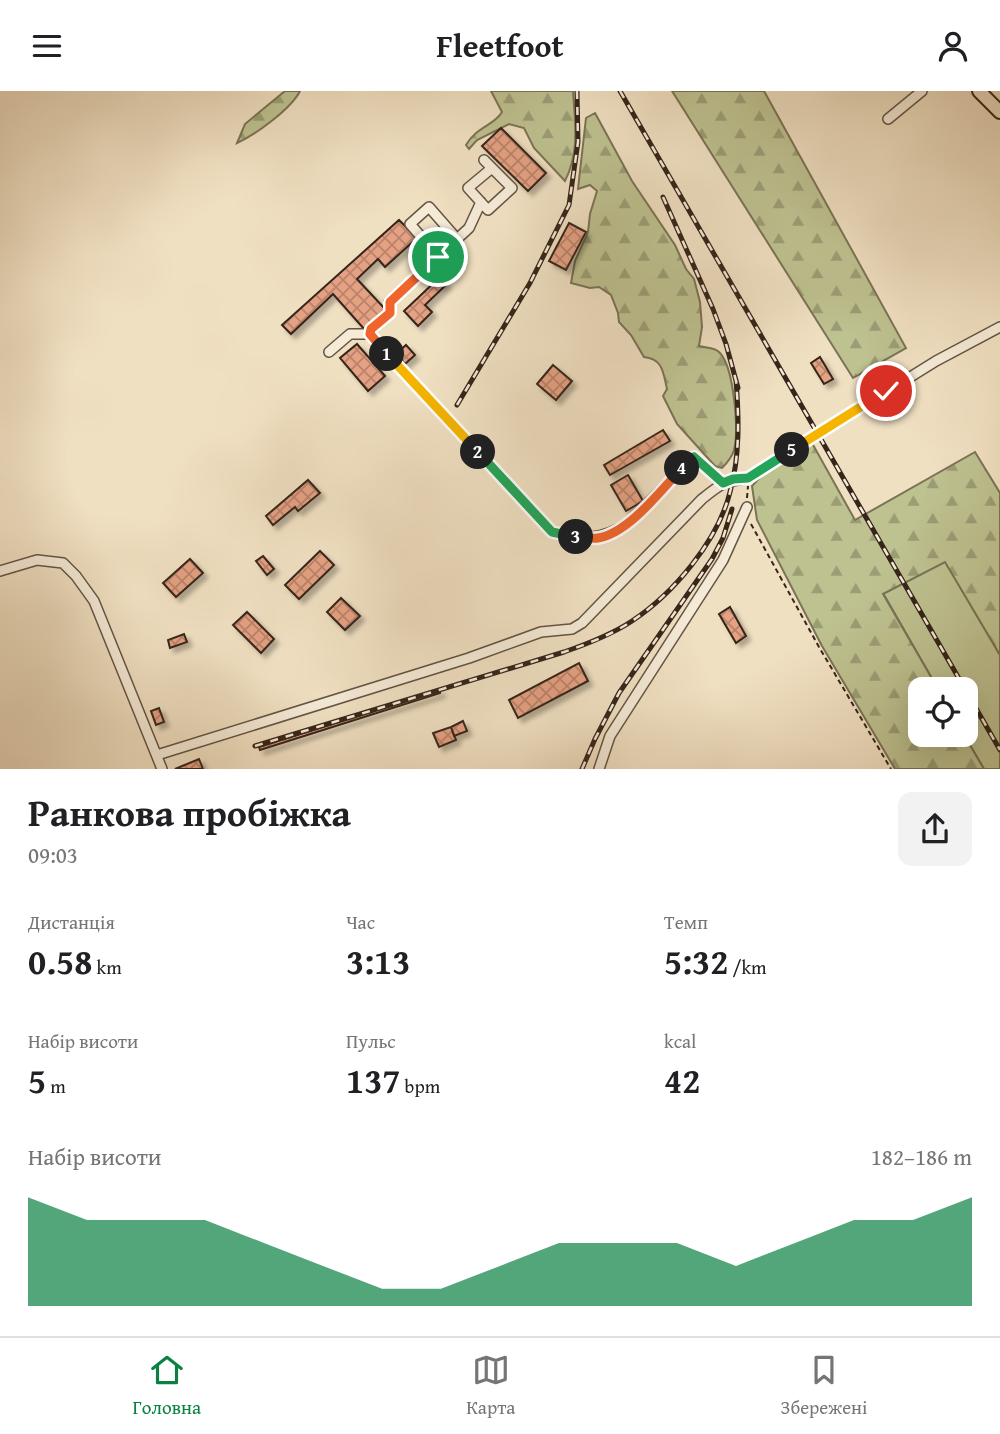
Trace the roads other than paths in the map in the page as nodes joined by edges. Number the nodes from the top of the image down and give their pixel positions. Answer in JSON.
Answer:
{"nodes":[{"id":1,"x":922,"y":91,"type":"edge"},
{"id":2,"x":979,"y":91,"type":"edge"},
{"id":3,"x":1000,"y":113,"type":"edge"},
{"id":4,"x":888,"y":119,"type":"dead end"},
{"id":5,"x":484,"y":160,"type":"dead end"},
{"id":6,"x":492,"y":168,"type":"junction"},
{"id":7,"x":481,"y":202,"type":"junction"},
{"id":8,"x":457,"y":239,"type":"junction"},
{"id":9,"x":438,"y":257,"type":"junction"},
{"id":10,"x":1000,"y":327,"type":"edge"},
{"id":11,"x":370,"y":334,"type":"junction"},
{"id":12,"x":329,"y":352,"type":"dead end"},
{"id":13,"x":723,"y":483,"type":"junction"},
{"id":14,"x":747,"y":507,"type":"road end"},
{"id":15,"x":0,"y":571,"type":"edge"},
{"id":16,"x":157,"y":755,"type":"junction"},
{"id":17,"x":162,"y":769,"type":"edge"},
{"id":18,"x":599,"y":769,"type":"edge"}],
"edges":[{"from":1,"to":4,"type":"lane"},
{"from":2,"to":3,"type":"highway"},
{"from":5,"to":6,"type":"lane"},
{"from":6,"to":7,"type":"lane"},
{"from":6,"to":7,"type":"lane"},
{"from":7,"to":8,"type":"lane"},
{"from":8,"to":9,"type":"lane"},
{"from":8,"to":9,"type":"lane"},
{"from":9,"to":11,"type":"lane"},
{"from":10,"to":13,"type":"lane"},
{"from":11,"to":12,"type":"lane"},
{"from":11,"to":13,"type":"lane"},
{"from":13,"to":16,"type":"lane"},
{"from":14,"to":18,"type":"lane"},
{"from":15,"to":16,"type":"lane"},
{"from":16,"to":17,"type":"lane"}]}
